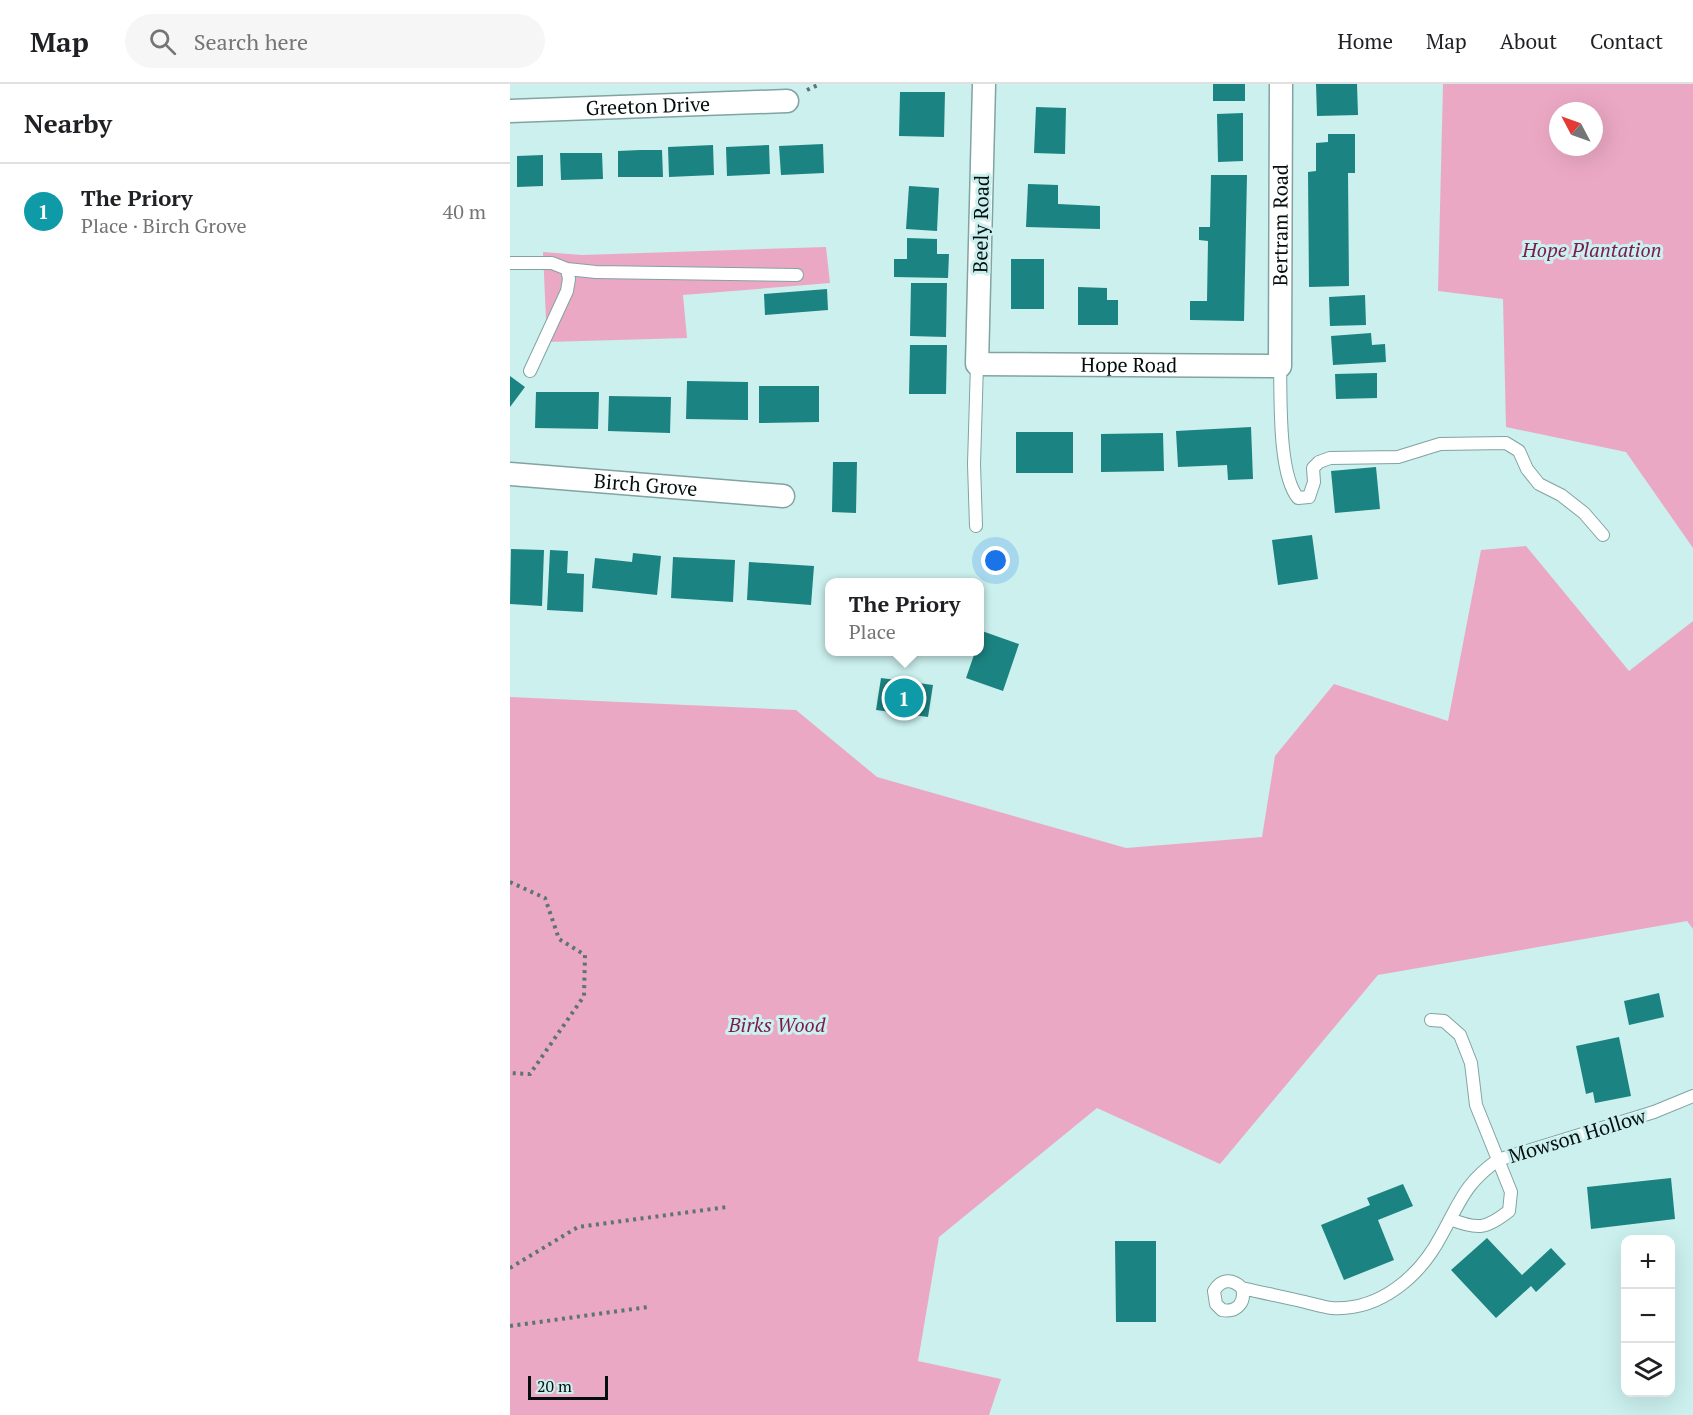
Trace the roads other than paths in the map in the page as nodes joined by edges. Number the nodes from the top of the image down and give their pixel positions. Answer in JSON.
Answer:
{"nodes":[{"id":1,"x":984,"y":84,"type":"edge"},
{"id":2,"x":1281,"y":84,"type":"edge"},
{"id":3,"x":787,"y":100,"type":"dead end"},
{"id":4,"x":510,"y":111,"type":"edge"},
{"id":5,"x":510,"y":263,"type":"edge"},
{"id":6,"x":567,"y":269,"type":"junction"},
{"id":7,"x":797,"y":275,"type":"dead end"},
{"id":8,"x":977,"y":364,"type":"junction"},
{"id":9,"x":1280,"y":366,"type":"junction"},
{"id":10,"x":530,"y":371,"type":"dead end"},
{"id":11,"x":510,"y":474,"type":"edge"},
{"id":12,"x":783,"y":496,"type":"dead end"},
{"id":13,"x":976,"y":526,"type":"dead end"},
{"id":14,"x":1603,"y":535,"type":"dead end"},
{"id":15,"x":1431,"y":1020,"type":"dead end"},
{"id":16,"x":1693,"y":1096,"type":"edge"},
{"id":17,"x":1498,"y":1160,"type":"junction"},
{"id":18,"x":1450,"y":1220,"type":"junction"},
{"id":19,"x":1242,"y":1288,"type":"dead end"}],
"edges":[{"from":1,"to":8,"type":"street","name":"Beely Road"},
{"from":2,"to":9,"type":"street","name":"Bertram Road"},
{"from":3,"to":4,"type":"street","name":"Greeton Drive"},
{"from":5,"to":6,"type":"lane"},
{"from":6,"to":7,"type":"lane"},
{"from":6,"to":10,"type":"lane"},
{"from":8,"to":9,"type":"street","name":"Hope Road"},
{"from":8,"to":13,"type":"lane"},
{"from":9,"to":14,"type":"lane"},
{"from":11,"to":12,"type":"street","name":"Birch Grove"},
{"from":15,"to":17,"type":"lane"},
{"from":16,"to":17,"type":"lane","name":"Mowson Hollow"},
{"from":17,"to":18,"type":"lane","name":"Mowson Hollow"},
{"from":17,"to":18,"type":"lane"},
{"from":18,"to":19,"type":"lane","name":"Mowson Hollow"}]}
